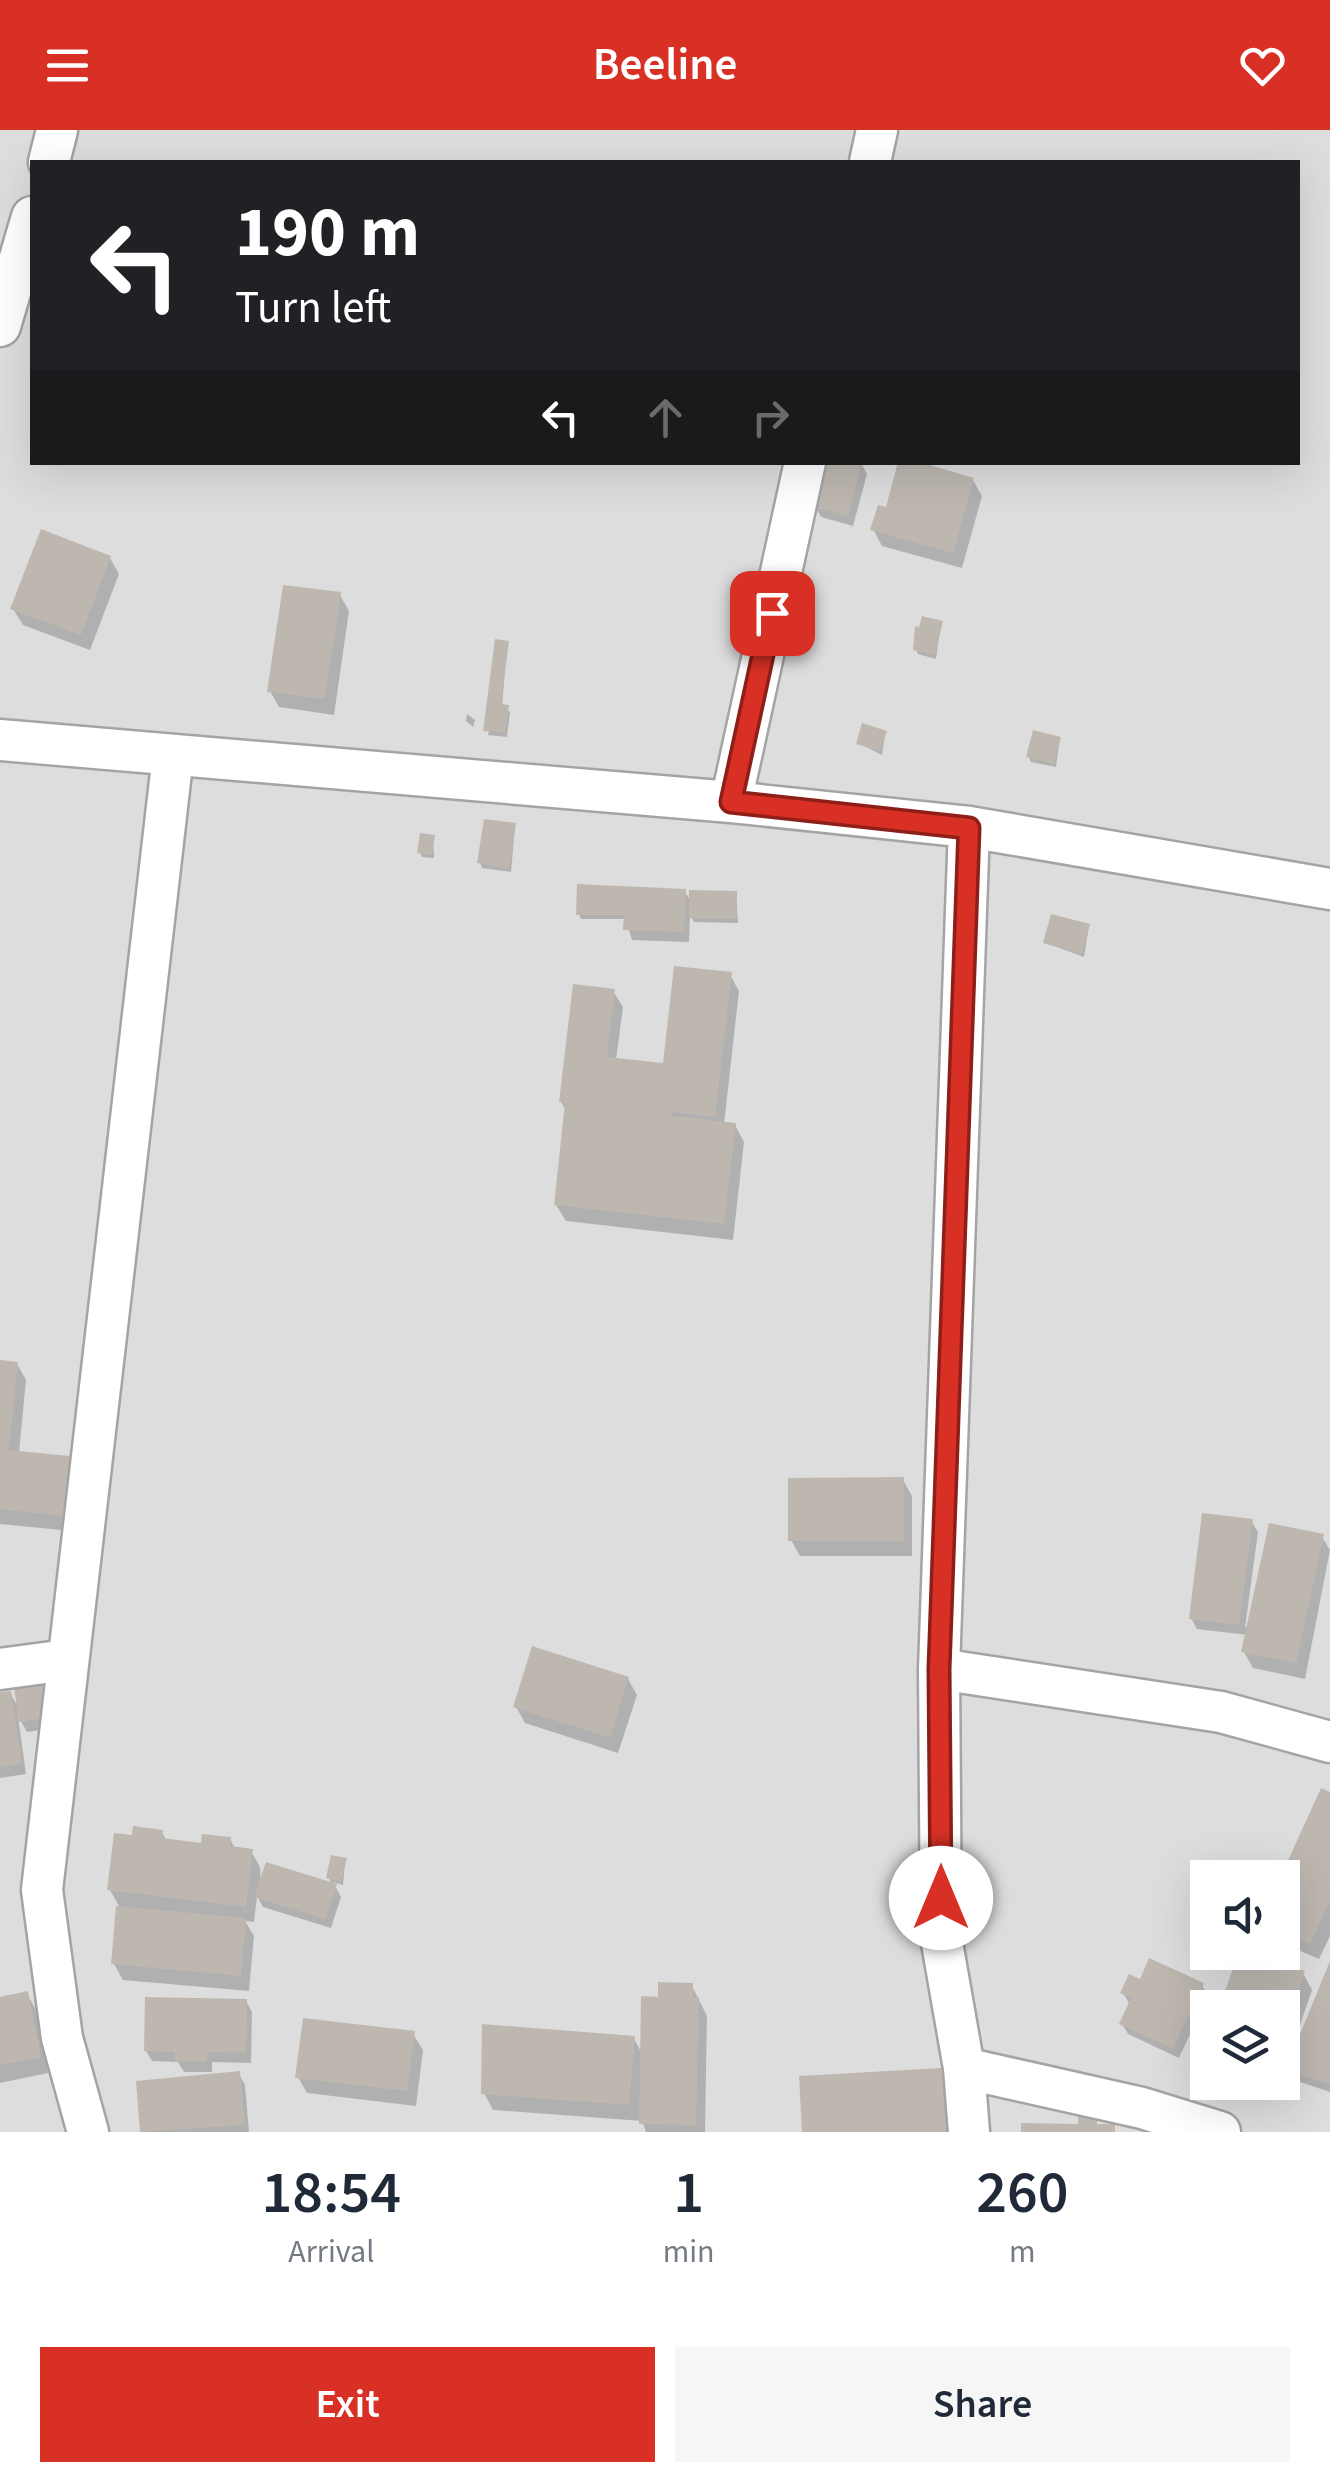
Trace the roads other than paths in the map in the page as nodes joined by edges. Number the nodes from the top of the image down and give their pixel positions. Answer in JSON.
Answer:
{"nodes":[{"id":1,"x":57,"y":130,"type":"edge"},
{"id":2,"x":877,"y":130,"type":"edge"},
{"id":3,"x":49,"y":160,"type":"edge"},
{"id":4,"x":870,"y":160,"type":"edge"},
{"id":5,"x":30,"y":224,"type":"edge"},
{"id":6,"x":0,"y":326,"type":"edge"},
{"id":7,"x":804,"y":465,"type":"edge"},
{"id":8,"x":0,"y":740,"type":"edge"},
{"id":9,"x":173,"y":755,"type":"junction"},
{"id":10,"x":731,"y":802,"type":"junction"},
{"id":11,"x":969,"y":828,"type":"junction"},
{"id":12,"x":1330,"y":890,"type":"edge"},
{"id":13,"x":67,"y":1660,"type":"junction"},
{"id":14,"x":0,"y":1669,"type":"edge"},
{"id":15,"x":939,"y":1669,"type":"junction"},
{"id":16,"x":1330,"y":1742,"type":"edge"},
{"id":17,"x":964,"y":2068,"type":"junction"},
{"id":18,"x":88,"y":2132,"type":"edge"},
{"id":19,"x":969,"y":2132,"type":"edge"},
{"id":20,"x":1220,"y":2132,"type":"edge"}],
"edges":[{"from":1,"to":3,"type":"street"},
{"from":2,"to":4,"type":"street"},
{"from":5,"to":6,"type":"street"},
{"from":7,"to":10,"type":"street"},
{"from":8,"to":9,"type":"street"},
{"from":9,"to":10,"type":"street"},
{"from":9,"to":13,"type":"street"},
{"from":10,"to":11,"type":"street"},
{"from":11,"to":12,"type":"street"},
{"from":11,"to":15,"type":"street"},
{"from":13,"to":14,"type":"street"},
{"from":13,"to":18,"type":"street"},
{"from":15,"to":16,"type":"street"},
{"from":15,"to":17,"type":"street"},
{"from":17,"to":19,"type":"street"},
{"from":17,"to":20,"type":"street"}]}
